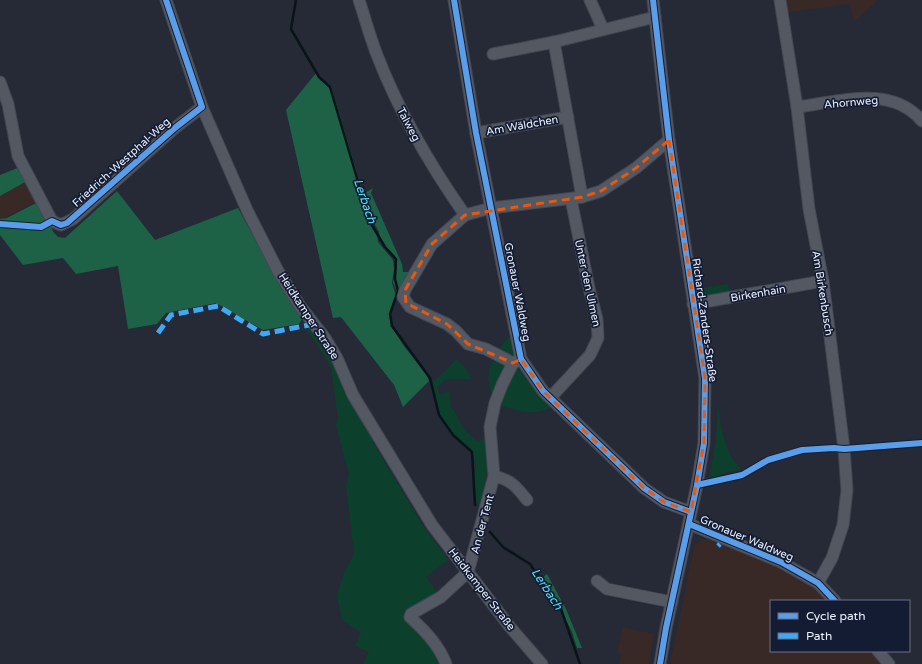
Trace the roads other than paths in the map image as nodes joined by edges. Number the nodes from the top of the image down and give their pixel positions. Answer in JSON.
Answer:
{"nodes":[{"id":1,"x":166,"y":0,"type":"edge"},
{"id":2,"x":359,"y":0,"type":"edge"},
{"id":3,"x":454,"y":0,"type":"edge"},
{"id":4,"x":590,"y":0,"type":"edge"},
{"id":5,"x":653,"y":0,"type":"edge"},
{"id":6,"x":780,"y":0,"type":"edge"},
{"id":7,"x":655,"y":17,"type":"junction"},
{"id":8,"x":603,"y":29,"type":"junction"},
{"id":9,"x":554,"y":42,"type":"junction"},
{"id":10,"x":493,"y":54,"type":"dead end"},
{"id":11,"x":0,"y":82,"type":"edge"},
{"id":12,"x":202,"y":107,"type":"junction"},
{"id":13,"x":797,"y":107,"type":"junction"},
{"id":14,"x":568,"y":117,"type":"junction"},
{"id":15,"x":922,"y":121,"type":"edge"},
{"id":16,"x":476,"y":133,"type":"junction"},
{"id":17,"x":669,"y":140,"type":"junction"},
{"id":18,"x":576,"y":198,"type":"junction"},
{"id":19,"x":491,"y":208,"type":"junction"},
{"id":20,"x":465,"y":215,"type":"junction"},
{"id":21,"x":823,"y":281,"type":"junction"},
{"id":22,"x":693,"y":304,"type":"junction"},
{"id":23,"x":517,"y":361,"type":"junction"},
{"id":24,"x":550,"y":398,"type":"junction"},
{"id":25,"x":494,"y":476,"type":"junction"},
{"id":26,"x":527,"y":500,"type":"dead end"},
{"id":27,"x":692,"y":512,"type":"junction"},
{"id":28,"x":689,"y":524,"type":"junction"},
{"id":29,"x":468,"y":572,"type":"junction"},
{"id":30,"x":597,"y":581,"type":"dead end"},
{"id":31,"x":818,"y":583,"type":"junction"},
{"id":32,"x":834,"y":600,"type":"edge"},
{"id":33,"x":672,"y":602,"type":"junction"},
{"id":34,"x":879,"y":652,"type":"edge"},
{"id":35,"x":446,"y":664,"type":"edge"},
{"id":36,"x":542,"y":664,"type":"edge"},
{"id":37,"x":660,"y":664,"type":"edge"},
{"id":38,"x":889,"y":664,"type":"edge"}],
"edges":[{"from":1,"to":12,"type":"street","name":"Heidkamper Straße"},
{"from":2,"to":20,"type":"street","name":"Talweg"},
{"from":3,"to":16,"type":"street","name":"Gronauer Waldweg"},
{"from":4,"to":8,"type":"street"},
{"from":5,"to":7,"type":"street","name":"Richard-Zanders-Straße"},
{"from":6,"to":13,"type":"street","name":"Am Birkenbusch"},
{"from":7,"to":8,"type":"street"},
{"from":7,"to":17,"type":"street","name":"Richard-Zanders-Straße"},
{"from":8,"to":9,"type":"street"},
{"from":9,"to":10,"type":"street"},
{"from":9,"to":14,"type":"street","name":"Am Wäldchen"},
{"from":11,"to":12,"type":"street","name":"Friedrich-Westphal-Weg"},
{"from":12,"to":29,"type":"street","name":"Heidkamper Straße"},
{"from":13,"to":15,"type":"street","name":"Ahornweg"},
{"from":13,"to":21,"type":"street","name":"Am Birkenbusch"},
{"from":14,"to":16,"type":"street","name":"Am Wäldchen"},
{"from":14,"to":18,"type":"street","name":"Am Wäldchen"},
{"from":16,"to":19,"type":"street","name":"Gronauer Waldweg"},
{"from":17,"to":18,"type":"street"},
{"from":17,"to":22,"type":"street","name":"Richard-Zanders-Straße"},
{"from":18,"to":19,"type":"street"},
{"from":18,"to":24,"type":"street","name":"Unter den Ulmen"},
{"from":19,"to":20,"type":"street"},
{"from":19,"to":23,"type":"street","name":"Gronauer Waldweg"},
{"from":20,"to":23,"type":"street"},
{"from":21,"to":22,"type":"street","name":"Birkenhain"},
{"from":21,"to":31,"type":"street","name":"Am Birkenbusch"},
{"from":22,"to":27,"type":"street","name":"Richard-Zanders-Straße"},
{"from":23,"to":24,"type":"street","name":"Gronauer Waldweg"},
{"from":23,"to":25,"type":"street","name":"An der Tent"},
{"from":24,"to":27,"type":"street","name":"Gronauer Waldweg"},
{"from":25,"to":26,"type":"street"},
{"from":25,"to":29,"type":"street","name":"An der Tent"},
{"from":27,"to":28,"type":"street","name":"Richard-Zanders-Straße"},
{"from":28,"to":31,"type":"street","name":"Gronauer Waldweg"},
{"from":28,"to":33,"type":"street","name":"Richard-Zanders-Straße"},
{"from":29,"to":35,"type":"street"},
{"from":29,"to":36,"type":"street","name":"Heidkamper Straße"},
{"from":30,"to":33,"type":"street"},
{"from":31,"to":32,"type":"street","name":"Gronauer Waldweg"},
{"from":33,"to":37,"type":"street","name":"Richard-Zanders-Straße"},
{"from":34,"to":38,"type":"street"}]}
